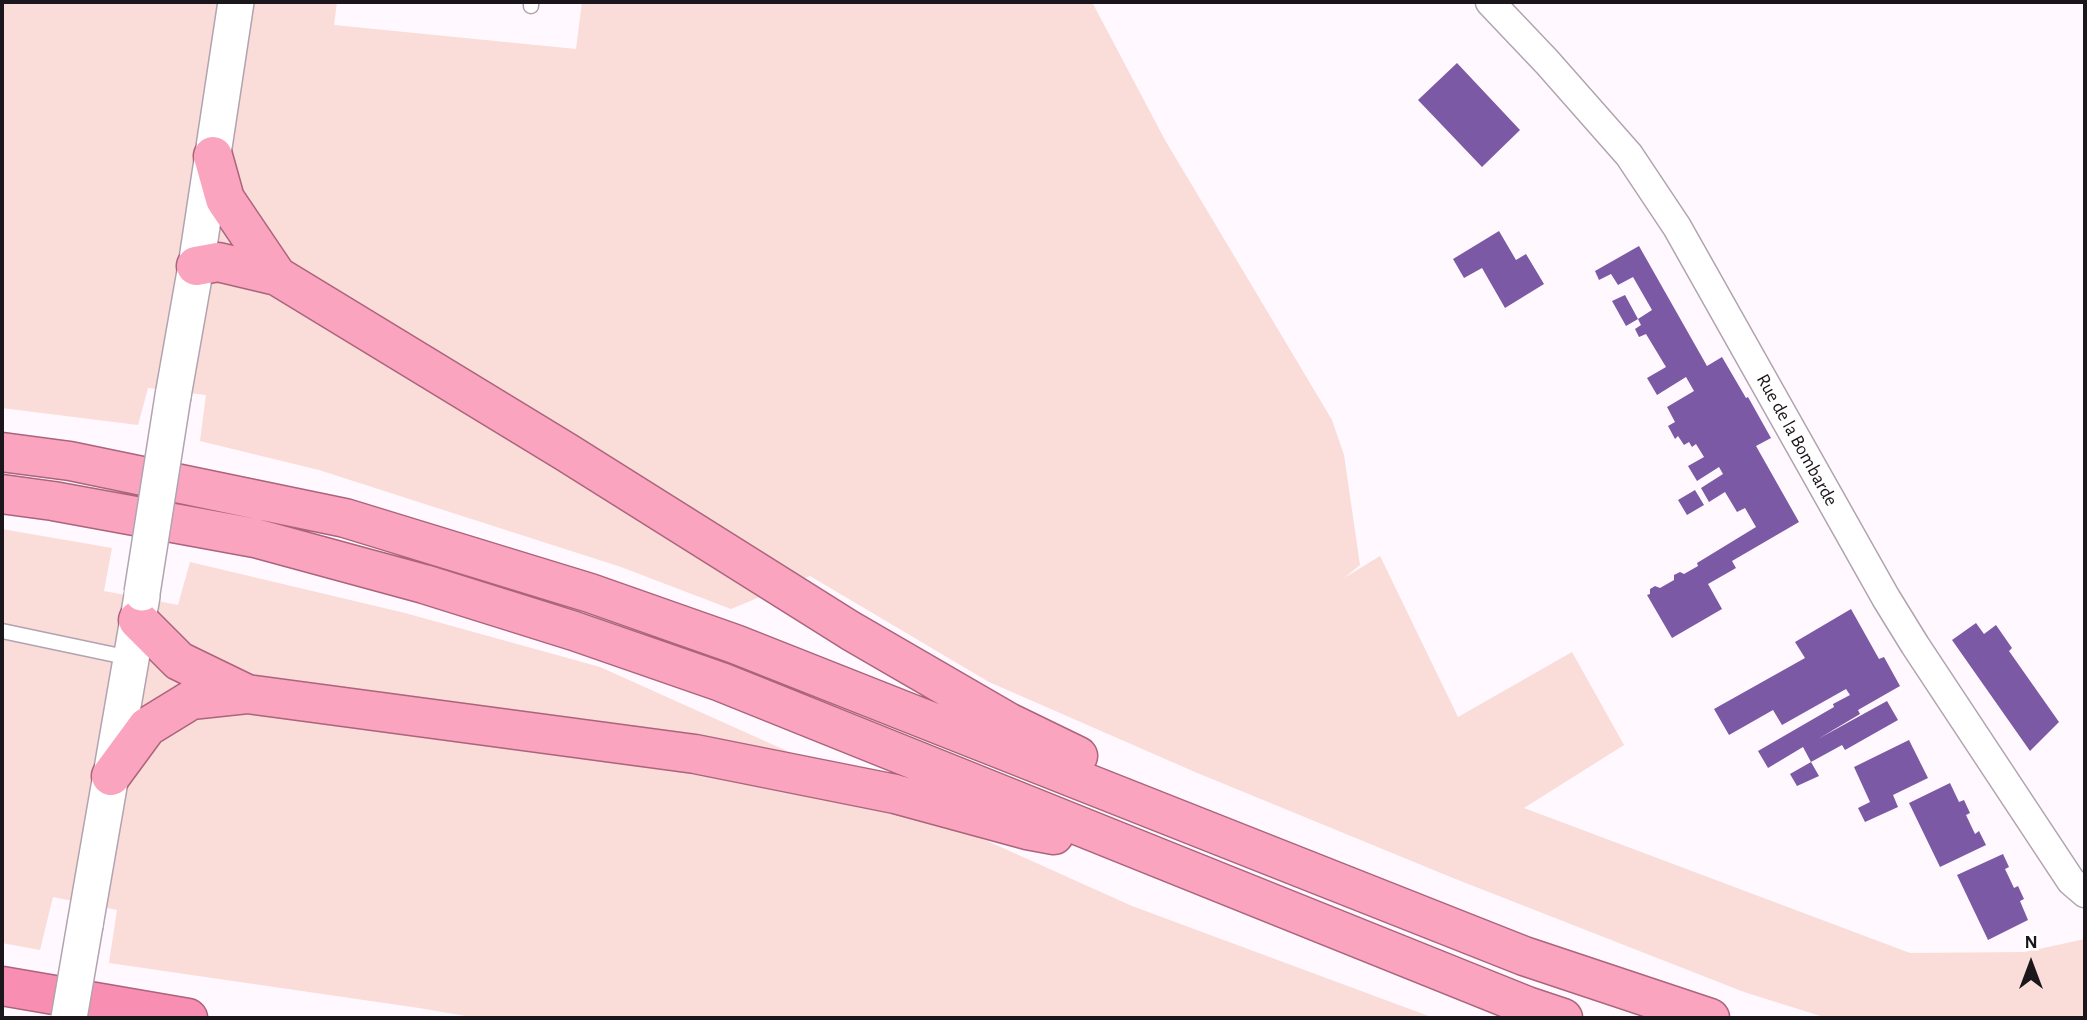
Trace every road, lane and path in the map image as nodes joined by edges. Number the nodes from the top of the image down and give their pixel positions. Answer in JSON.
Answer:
{"nodes":[{"id":1,"x":236,"y":2,"type":"edge"},
{"id":2,"x":1490,"y":2,"type":"edge"},
{"id":3,"x":213,"y":156,"type":"junction"},
{"id":4,"x":196,"y":266,"type":"junction"},
{"id":5,"x":277,"y":276,"type":"junction"},
{"id":6,"x":2,"y":452,"type":"edge"},
{"id":7,"x":2,"y":494,"type":"edge"},
{"id":8,"x":140,"y":606,"type":"junction"},
{"id":9,"x":2,"y":631,"type":"edge"},
{"id":10,"x":131,"y":659,"type":"junction"},
{"id":11,"x":247,"y":694,"type":"junction"},
{"id":12,"x":111,"y":776,"type":"junction"},
{"id":13,"x":1144,"y":806,"type":"junction"},
{"id":14,"x":1131,"y":846,"type":"junction"},
{"id":15,"x":2085,"y":893,"type":"edge"},
{"id":16,"x":2,"y":986,"type":"edge"},
{"id":17,"x":69,"y":1018,"type":"edge"},
{"id":18,"x":188,"y":1018,"type":"edge"},
{"id":19,"x":1563,"y":1018,"type":"edge"},
{"id":20,"x":1710,"y":1018,"type":"edge"}],
"edges":[{"from":1,"to":3,"type":"street"},
{"from":2,"to":15,"type":"street","name":"Rue de la Bombarde"},
{"from":3,"to":4,"type":"street"},
{"from":3,"to":5,"type":"highway"},
{"from":4,"to":5,"type":"highway"},
{"from":4,"to":8,"type":"street","bridge":true},
{"from":5,"to":13,"type":"highway"},
{"from":6,"to":13,"type":"highway"},
{"from":7,"to":14,"type":"highway"},
{"from":8,"to":10,"type":"street"},
{"from":8,"to":11,"type":"highway"},
{"from":9,"to":10,"type":"lane"},
{"from":10,"to":12,"type":"street"},
{"from":11,"to":12,"type":"highway"},
{"from":11,"to":14,"type":"highway"},
{"from":12,"to":17,"type":"street","bridge":true},
{"from":13,"to":20,"type":"highway"},
{"from":14,"to":19,"type":"highway"},
{"from":16,"to":18,"type":"highway"}]}
